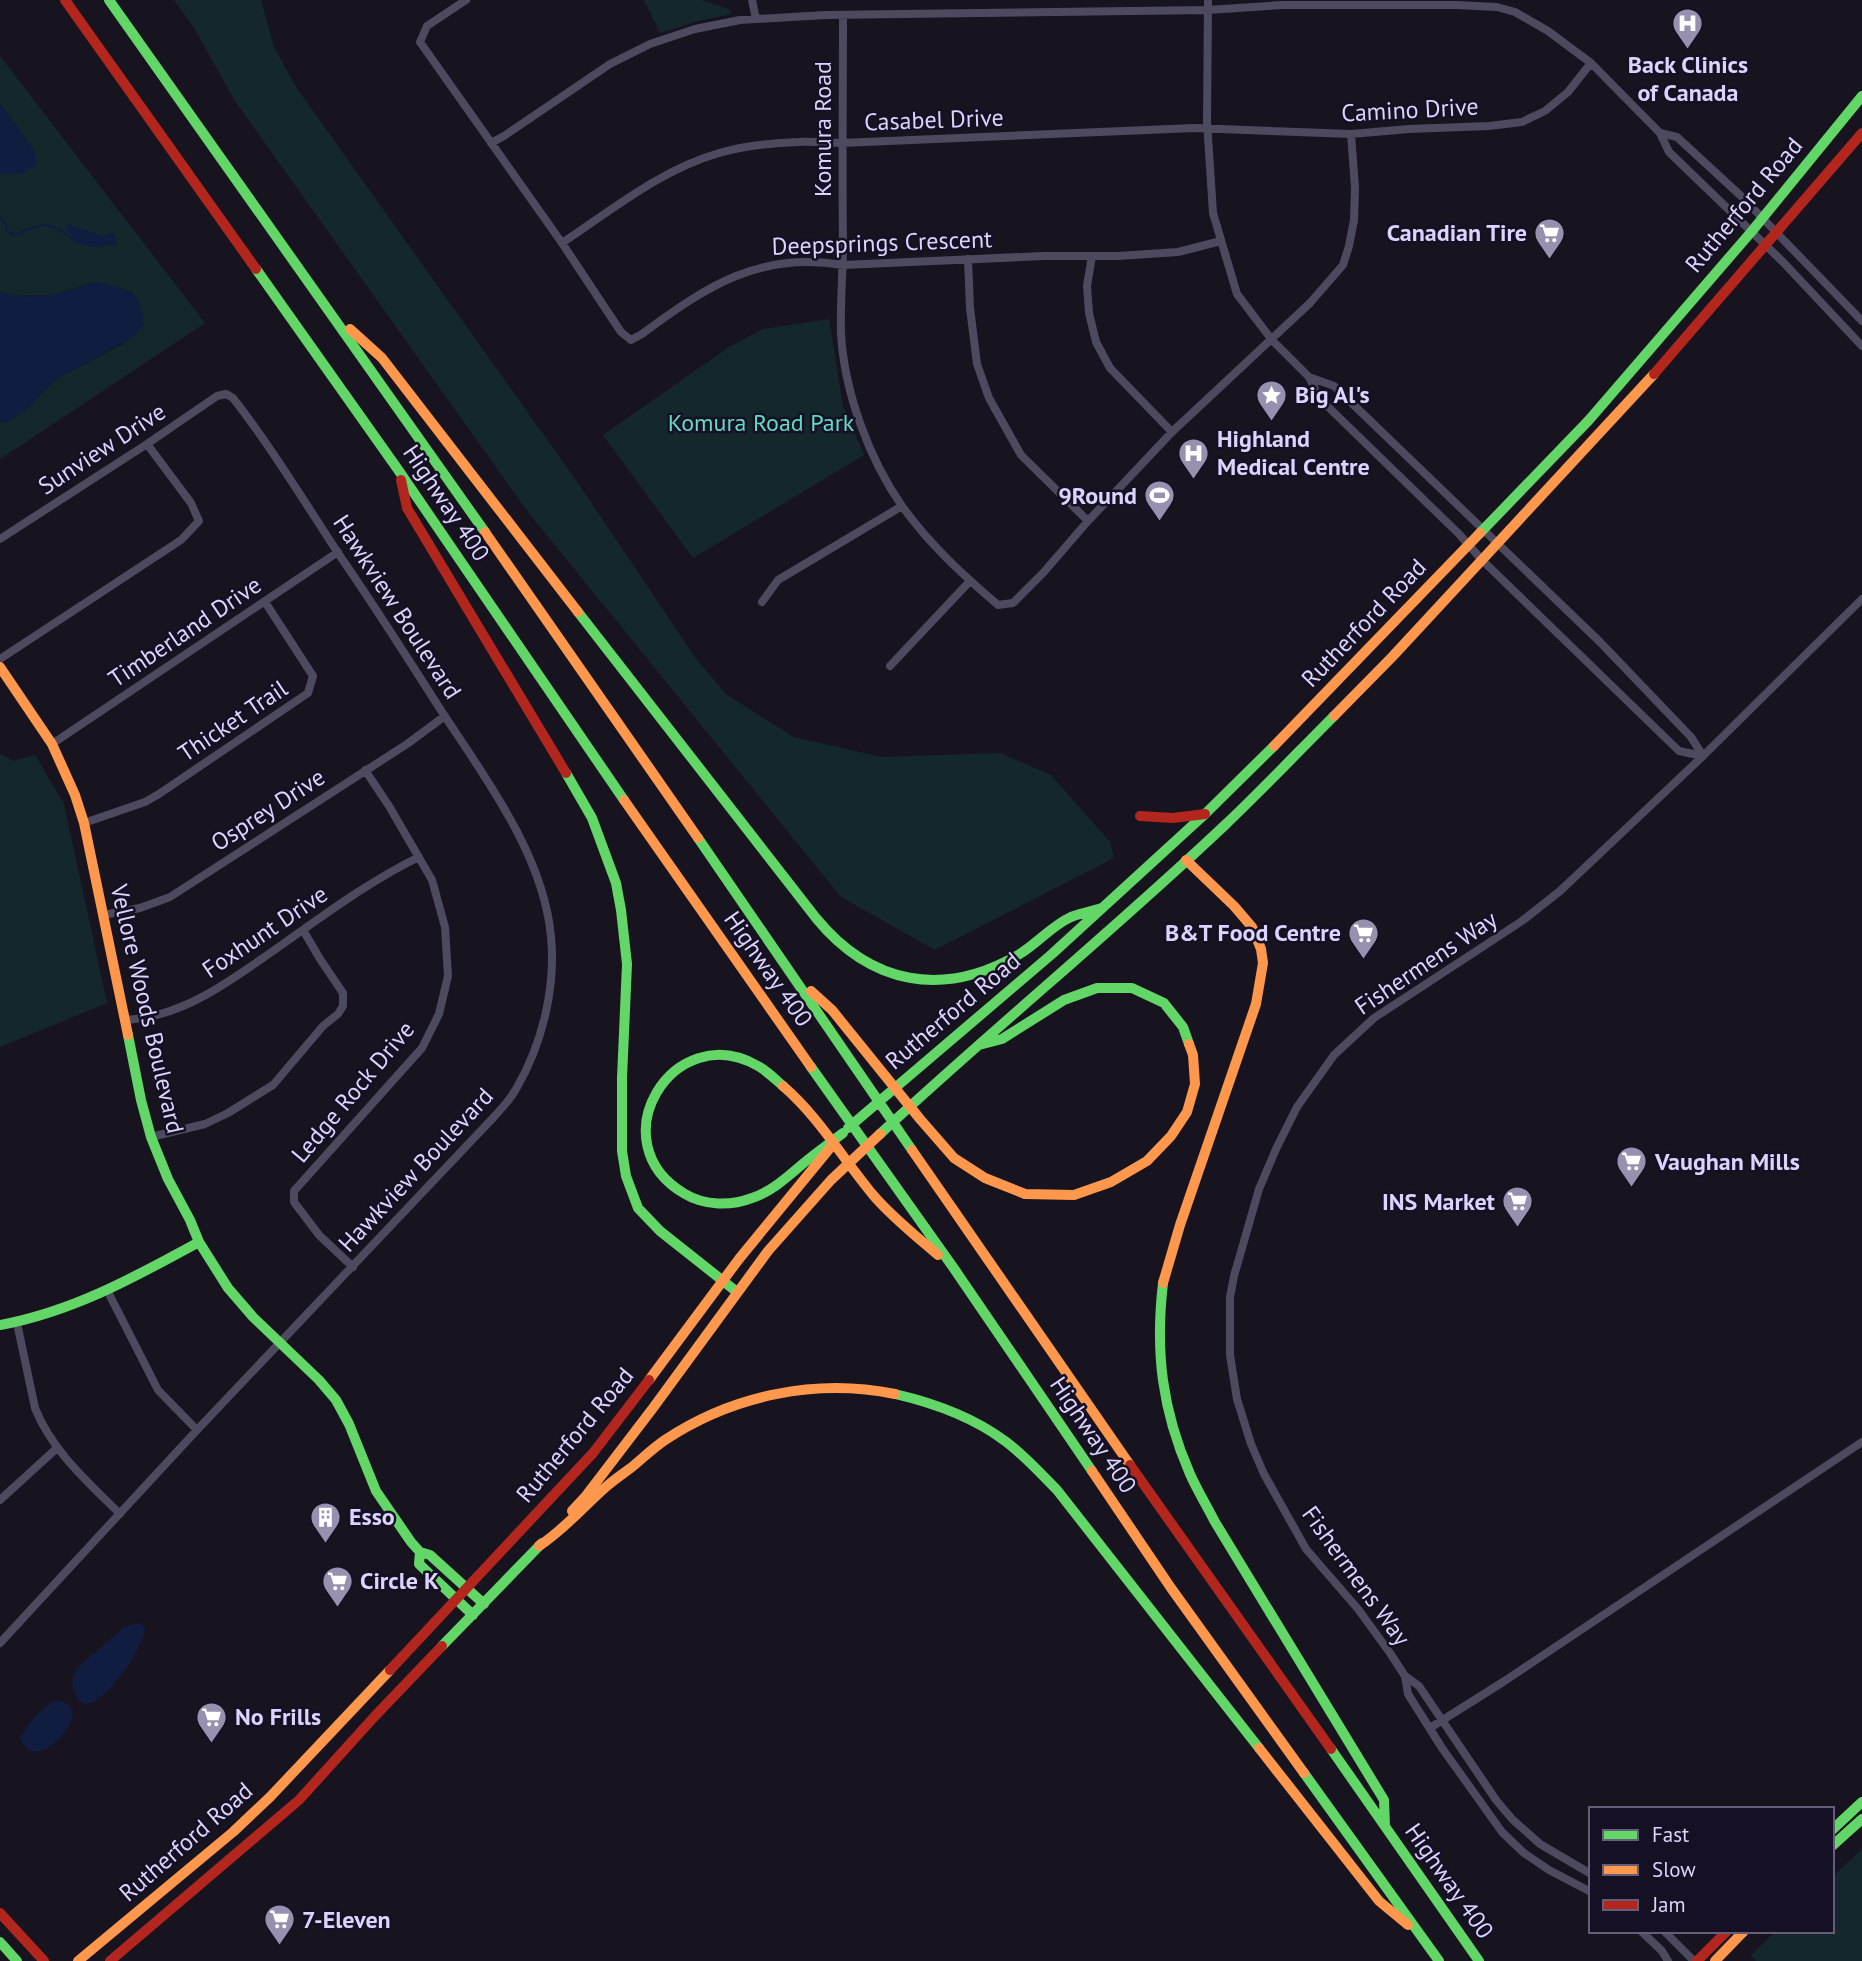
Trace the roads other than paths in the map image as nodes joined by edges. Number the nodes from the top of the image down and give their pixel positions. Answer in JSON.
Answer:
{"nodes":[{"id":1,"x":65,"y":0,"type":"edge"},
{"id":2,"x":109,"y":0,"type":"edge"},
{"id":3,"x":466,"y":0,"type":"edge"},
{"id":4,"x":752,"y":0,"type":"edge"},
{"id":5,"x":1208,"y":0,"type":"edge"},
{"id":6,"x":1208,"y":10,"type":"junction"},
{"id":7,"x":843,"y":15,"type":"junction"},
{"id":8,"x":756,"y":19,"type":"junction"},
{"id":9,"x":1591,"y":63,"type":"junction"},
{"id":10,"x":1862,"y":96,"type":"edge"},
{"id":11,"x":1862,"y":127,"type":"edge"},
{"id":12,"x":1207,"y":128,"type":"junction"},
{"id":13,"x":1660,"y":133,"type":"junction"},
{"id":14,"x":1351,"y":134,"type":"junction"},
{"id":15,"x":1858,"y":137,"type":"edge"},
{"id":16,"x":491,"y":142,"type":"junction"},
{"id":17,"x":841,"y":143,"type":"junction"},
{"id":18,"x":1763,"y":217,"type":"junction"},
{"id":19,"x":1752,"y":231,"type":"junction"},
{"id":20,"x":1777,"y":232,"type":"junction"},
{"id":21,"x":1221,"y":241,"type":"junction"},
{"id":22,"x":562,"y":243,"type":"junction"},
{"id":23,"x":1765,"y":245,"type":"junction"},
{"id":24,"x":1092,"y":256,"type":"junction"},
{"id":25,"x":968,"y":259,"type":"junction"},
{"id":26,"x":843,"y":265,"type":"junction"},
{"id":27,"x":330,"y":311,"type":"junction"},
{"id":28,"x":1862,"y":321,"type":"edge"},
{"id":29,"x":1272,"y":340,"type":"junction"},
{"id":30,"x":1862,"y":346,"type":"edge"},
{"id":31,"x":1309,"y":377,"type":"junction"},
{"id":32,"x":226,"y":394,"type":"joint"},
{"id":33,"x":1172,"y":432,"type":"junction"},
{"id":34,"x":147,"y":444,"type":"junction"},
{"id":35,"x":399,"y":471,"type":"junction"},
{"id":36,"x":902,"y":506,"type":"junction"},
{"id":37,"x":1088,"y":521,"type":"junction"},
{"id":38,"x":1483,"y":530,"type":"junction"},
{"id":39,"x":0,"y":539,"type":"edge"},
{"id":40,"x":1498,"y":544,"type":"junction"},
{"id":41,"x":1469,"y":545,"type":"junction"},
{"id":42,"x":338,"y":552,"type":"junction"},
{"id":43,"x":1482,"y":560,"type":"junction"},
{"id":44,"x":970,"y":581,"type":"junction"},
{"id":45,"x":1862,"y":599,"type":"edge"},
{"id":46,"x":265,"y":602,"type":"junction"},
{"id":47,"x":762,"y":602,"type":"dead end"},
{"id":48,"x":0,"y":659,"type":"edge"},
{"id":49,"x":890,"y":666,"type":"dead end"},
{"id":50,"x":0,"y":667,"type":"edge"},
{"id":51,"x":445,"y":716,"type":"junction"},
{"id":52,"x":52,"y":744,"type":"junction"},
{"id":53,"x":1703,"y":756,"type":"junction"},
{"id":54,"x":365,"y":771,"type":"junction"},
{"id":55,"x":1205,"y":814,"type":"junction"},
{"id":56,"x":1140,"y":816,"type":"dead end"},
{"id":57,"x":84,"y":823,"type":"junction"},
{"id":58,"x":1166,"y":850,"type":"junction"},
{"id":59,"x":419,"y":857,"type":"junction"},
{"id":60,"x":1186,"y":860,"type":"junction"},
{"id":61,"x":1102,"y":908,"type":"junction"},
{"id":62,"x":103,"y":915,"type":"junction"},
{"id":63,"x":303,"y":930,"type":"junction"},
{"id":64,"x":792,"y":974,"type":"junction"},
{"id":65,"x":125,"y":1020,"type":"junction"},
{"id":66,"x":979,"y":1045,"type":"junction"},
{"id":67,"x":151,"y":1137,"type":"junction"},
{"id":68,"x":809,"y":1166,"type":"junction"},
{"id":69,"x":199,"y":1242,"type":"junction"},
{"id":70,"x":353,"y":1267,"type":"junction"},
{"id":71,"x":955,"y":1269,"type":"junction"},
{"id":72,"x":723,"y":1282,"type":"junction"},
{"id":73,"x":107,"y":1290,"type":"junction"},
{"id":74,"x":737,"y":1292,"type":"junction"},
{"id":75,"x":17,"y":1323,"type":"junction"},
{"id":76,"x":0,"y":1325,"type":"edge"},
{"id":77,"x":281,"y":1343,"type":"junction"},
{"id":78,"x":197,"y":1430,"type":"junction"},
{"id":79,"x":1862,"y":1442,"type":"edge"},
{"id":80,"x":57,"y":1448,"type":"junction"},
{"id":81,"x":0,"y":1500,"type":"edge"},
{"id":82,"x":120,"y":1514,"type":"junction"},
{"id":83,"x":539,"y":1546,"type":"junction"},
{"id":84,"x":419,"y":1552,"type":"junction"},
{"id":85,"x":467,"y":1588,"type":"junction"},
{"id":86,"x":456,"y":1600,"type":"junction"},
{"id":87,"x":484,"y":1604,"type":"junction"},
{"id":88,"x":473,"y":1615,"type":"junction"},
{"id":89,"x":0,"y":1643,"type":"edge"},
{"id":90,"x":1405,"y":1676,"type":"junction"},
{"id":91,"x":1442,"y":1720,"type":"junction"},
{"id":92,"x":1430,"y":1728,"type":"junction"},
{"id":93,"x":1862,"y":1802,"type":"edge"},
{"id":94,"x":1862,"y":1819,"type":"edge"},
{"id":95,"x":1385,"y":1826,"type":"junction"},
{"id":96,"x":1834,"y":1828,"type":"edge"},
{"id":97,"x":1834,"y":1844,"type":"edge"},
{"id":98,"x":1589,"y":1873,"type":"edge"},
{"id":99,"x":1589,"y":1891,"type":"edge"},
{"id":100,"x":0,"y":1913,"type":"edge"},
{"id":101,"x":1643,"y":1933,"type":"edge"},
{"id":102,"x":1666,"y":1933,"type":"edge"},
{"id":103,"x":1725,"y":1933,"type":"edge"},
{"id":104,"x":1742,"y":1933,"type":"edge"},
{"id":105,"x":1423,"y":1937,"type":"junction"},
{"id":106,"x":0,"y":1942,"type":"edge"},
{"id":107,"x":17,"y":1961,"type":"edge"},
{"id":108,"x":44,"y":1961,"type":"edge"},
{"id":109,"x":78,"y":1961,"type":"edge"},
{"id":110,"x":110,"y":1961,"type":"edge"},
{"id":111,"x":1439,"y":1961,"type":"edge"},
{"id":112,"x":1479,"y":1961,"type":"edge"},
{"id":113,"x":1668,"y":1961,"type":"edge"},
{"id":114,"x":1695,"y":1961,"type":"edge"},
{"id":115,"x":1716,"y":1961,"type":"edge"}],
"edges":[{"from":1,"to":35,"type":"main road","name":"Highway 400"},
{"from":2,"to":27,"type":"main road","name":"Highway 400"},
{"from":3,"to":16,"type":"street","name":"Deepsprings Crescent"},
{"from":4,"to":8,"type":"street"},
{"from":5,"to":6,"type":"street"},
{"from":6,"to":7,"type":"street"},
{"from":6,"to":9,"type":"street"},
{"from":6,"to":12,"type":"street"},
{"from":7,"to":8,"type":"street"},
{"from":7,"to":17,"type":"street","name":"Komura Road"},
{"from":8,"to":16,"type":"street"},
{"from":9,"to":13,"type":"street"},
{"from":9,"to":14,"type":"street","name":"Camino Drive"},
{"from":10,"to":18,"type":"main road","name":"Rutherford Road"},
{"from":11,"to":15,"type":"main road","name":"Rutherford Road"},
{"from":12,"to":14,"type":"street","name":"Camino Drive"},
{"from":12,"to":17,"type":"street","name":"Casabel Drive"},
{"from":12,"to":21,"type":"street"},
{"from":13,"to":18,"type":"street"},
{"from":13,"to":19,"type":"street"},
{"from":14,"to":29,"type":"street","name":"Komura Road"},
{"from":15,"to":20,"type":"main road","name":"Rutherford Road"},
{"from":16,"to":22,"type":"street","name":"Deepsprings Crescent"},
{"from":17,"to":22,"type":"street","name":"Casabel Drive"},
{"from":17,"to":26,"type":"street","name":"Komura Road"},
{"from":18,"to":19,"type":"main road","name":"Rutherford Road"},
{"from":18,"to":20,"type":"street"},
{"from":19,"to":23,"type":"street"},
{"from":19,"to":38,"type":"main road","name":"Rutherford Road"},
{"from":20,"to":23,"type":"main road","name":"Rutherford Road"},
{"from":20,"to":28,"type":"street"},
{"from":21,"to":24,"type":"street","name":"Deepsprings Crescent"},
{"from":21,"to":29,"type":"street"},
{"from":22,"to":26,"type":"street","name":"Deepsprings Crescent"},
{"from":23,"to":30,"type":"street"},
{"from":23,"to":40,"type":"main road","name":"Rutherford Road"},
{"from":24,"to":25,"type":"street","name":"Deepsprings Crescent"},
{"from":24,"to":33,"type":"street"},
{"from":25,"to":26,"type":"street","name":"Deepsprings Crescent"},
{"from":25,"to":37,"type":"street"},
{"from":26,"to":36,"type":"street","name":"Komura Road"},
{"from":27,"to":61,"type":"main road"},
{"from":27,"to":64,"type":"main road","name":"Highway 400"},
{"from":29,"to":31,"type":"street"},
{"from":29,"to":33,"type":"street","name":"Komura Road"},
{"from":31,"to":38,"type":"street"},
{"from":31,"to":41,"type":"street"},
{"from":32,"to":34,"type":"street","name":"Sunview Drive"},
{"from":32,"to":42,"type":"street","name":"Hawkview Boulevard"},
{"from":33,"to":37,"type":"street","name":"Komura Road"},
{"from":34,"to":39,"type":"street","name":"Sunview Drive"},
{"from":34,"to":48,"type":"street"},
{"from":35,"to":71,"type":"main road","name":"Highway 400"},
{"from":35,"to":72,"type":"main road"},
{"from":36,"to":44,"type":"street","name":"Komura Road"},
{"from":36,"to":47,"type":"street"},
{"from":37,"to":44,"type":"street","name":"Komura Road"},
{"from":38,"to":40,"type":"street"},
{"from":38,"to":41,"type":"main road","name":"Rutherford Road"},
{"from":40,"to":43,"type":"main road","name":"Rutherford Road"},
{"from":40,"to":53,"type":"street"},
{"from":41,"to":43,"type":"street"},
{"from":41,"to":55,"type":"main road","name":"Rutherford Road"},
{"from":42,"to":46,"type":"street","name":"Timberland Drive"},
{"from":42,"to":51,"type":"street","name":"Hawkview Boulevard"},
{"from":43,"to":53,"type":"street"},
{"from":43,"to":60,"type":"main road","name":"Rutherford Road"},
{"from":44,"to":49,"type":"street"},
{"from":45,"to":53,"type":"street","name":"Fishermens Way"},
{"from":46,"to":52,"type":"street","name":"Timberland Drive"},
{"from":46,"to":57,"type":"street","name":"Thicket Trail"},
{"from":50,"to":52,"type":"main road","name":"Vellore Woods Boulevard"},
{"from":51,"to":54,"type":"street","name":"Osprey Drive"},
{"from":51,"to":70,"type":"street","name":"Hawkview Boulevard"},
{"from":52,"to":57,"type":"main road","name":"Vellore Woods Boulevard"},
{"from":53,"to":90,"type":"street","name":"Fishermens Way"},
{"from":54,"to":59,"type":"street","name":"Ledge Rock Drive"},
{"from":54,"to":62,"type":"street","name":"Osprey Drive"},
{"from":55,"to":56,"type":"main road"},
{"from":55,"to":58,"type":"main road","name":"Rutherford Road"},
{"from":57,"to":62,"type":"main road","name":"Vellore Woods Boulevard"},
{"from":58,"to":60,"type":"main road"},
{"from":58,"to":61,"type":"main road","name":"Rutherford Road"},
{"from":59,"to":63,"type":"street","name":"Foxhunt Drive"},
{"from":59,"to":70,"type":"street","name":"Ledge Rock Drive"},
{"from":60,"to":66,"type":"main road","name":"Rutherford Road"},
{"from":60,"to":95,"type":"main road"},
{"from":61,"to":68,"type":"main road","name":"Rutherford Road"},
{"from":62,"to":65,"type":"main road","name":"Vellore Woods Boulevard"},
{"from":63,"to":65,"type":"street","name":"Foxhunt Drive"},
{"from":63,"to":67,"type":"street"},
{"from":64,"to":66,"type":"main road"},
{"from":64,"to":95,"type":"main road","name":"Highway 400"},
{"from":65,"to":67,"type":"main road","name":"Vellore Woods Boulevard"},
{"from":66,"to":74,"type":"main road","name":"Rutherford Road"},
{"from":67,"to":69,"type":"main road","name":"Vellore Woods Boulevard"},
{"from":68,"to":71,"type":"main road"},
{"from":68,"to":72,"type":"main road","name":"Rutherford Road"},
{"from":69,"to":73,"type":"main road"},
{"from":69,"to":77,"type":"main road","name":"Vellore Woods Boulevard"},
{"from":70,"to":77,"type":"street","name":"Hawkview Boulevard"},
{"from":71,"to":105,"type":"main road","name":"Highway 400"},
{"from":72,"to":74,"type":"main road"},
{"from":72,"to":85,"type":"main road","name":"Rutherford Road"},
{"from":73,"to":75,"type":"main road"},
{"from":73,"to":78,"type":"street"},
{"from":74,"to":83,"type":"main road","name":"Rutherford Road"},
{"from":75,"to":76,"type":"main road"},
{"from":75,"to":80,"type":"street"},
{"from":77,"to":78,"type":"street","name":"Hawkview Boulevard"},
{"from":77,"to":84,"type":"main road","name":"Vellore Woods Boulevard"},
{"from":78,"to":82,"type":"street","name":"Hawkview Boulevard"},
{"from":79,"to":91,"type":"street"},
{"from":80,"to":81,"type":"street"},
{"from":80,"to":82,"type":"street"},
{"from":82,"to":89,"type":"street","name":"Hawkview Boulevard"},
{"from":83,"to":87,"type":"main road","name":"Rutherford Road"},
{"from":83,"to":105,"type":"main road"},
{"from":84,"to":85,"type":"main road","name":"Vellore Woods Boulevard"},
{"from":84,"to":86,"type":"main road","name":"Vellore Woods Boulevard"},
{"from":85,"to":86,"type":"main road","name":"Rutherford Road"},
{"from":85,"to":87,"type":"main road","name":"Vellore Woods Boulevard"},
{"from":86,"to":88,"type":"main road","name":"Vellore Woods Boulevard"},
{"from":86,"to":109,"type":"main road","name":"Rutherford Road"},
{"from":87,"to":88,"type":"main road","name":"Rutherford Road"},
{"from":88,"to":110,"type":"main road","name":"Rutherford Road"},
{"from":90,"to":91,"type":"street","name":"Fishermens Way"},
{"from":90,"to":92,"type":"street","name":"Fishermens Way"},
{"from":91,"to":92,"type":"street"},
{"from":91,"to":98,"type":"street","name":"Fishermens Way"},
{"from":92,"to":99,"type":"street","name":"Fishermens Way"},
{"from":93,"to":96,"type":"main road"},
{"from":94,"to":97,"type":"main road"},
{"from":95,"to":112,"type":"main road","name":"Highway 400"},
{"from":100,"to":108,"type":"main road"},
{"from":101,"to":113,"type":"street"},
{"from":102,"to":114,"type":"street"},
{"from":103,"to":114,"type":"main road"},
{"from":104,"to":115,"type":"main road"},
{"from":105,"to":111,"type":"main road","name":"Highway 400"},
{"from":106,"to":107,"type":"main road"}]}
